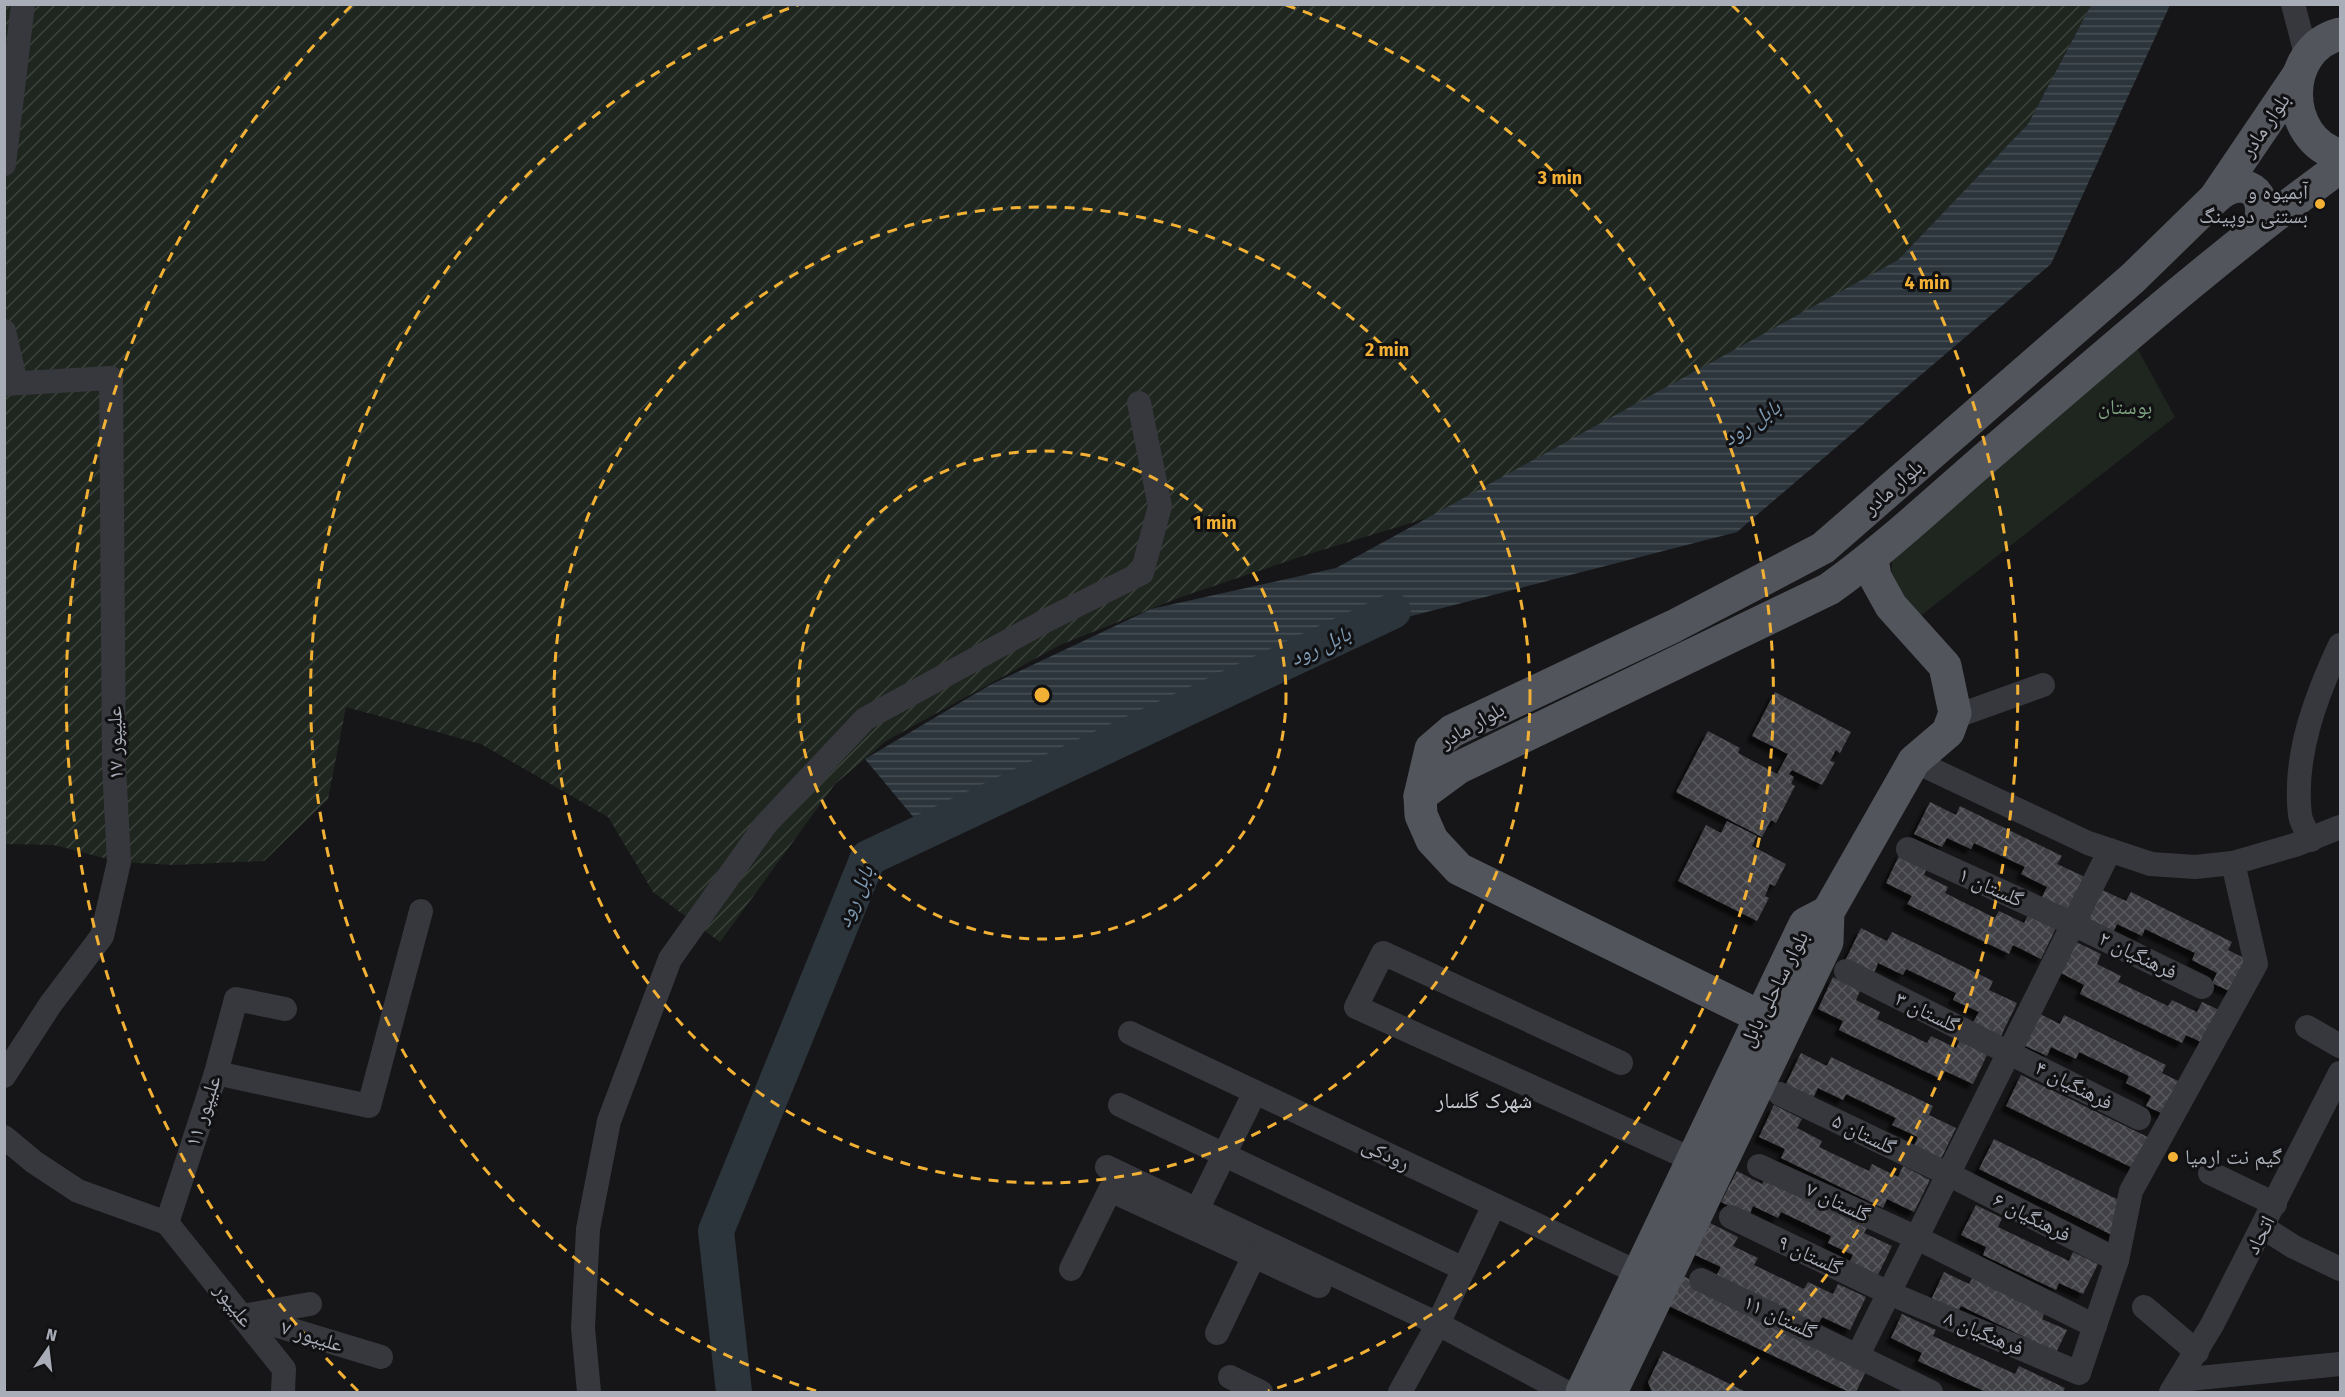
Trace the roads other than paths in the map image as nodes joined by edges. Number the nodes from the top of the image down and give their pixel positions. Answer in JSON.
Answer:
{"nodes":[{"id":1,"x":23,"y":4,"type":"edge"},
{"id":2,"x":2293,"y":4,"type":"edge"},
{"id":3,"x":2340,"y":34,"type":"edge"},
{"id":4,"x":2303,"y":66,"type":"junction"},
{"id":5,"x":2340,"y":155,"type":"edge"},
{"id":6,"x":4,"y":164,"type":"edge"},
{"id":7,"x":2340,"y":167,"type":"edge"},
{"id":8,"x":2215,"y":198,"type":"junction"},
{"id":9,"x":2258,"y":228,"type":"junction"},
{"id":10,"x":4,"y":331,"type":"edge"},
{"id":11,"x":10,"y":383,"type":"edge"},
{"id":12,"x":1139,"y":403,"type":"dead end"},
{"id":13,"x":1872,"y":558,"type":"junction"},
{"id":14,"x":2340,"y":645,"type":"edge"},
{"id":15,"x":2043,"y":685,"type":"dead end"},
{"id":16,"x":1954,"y":717,"type":"junction"},
{"id":17,"x":1914,"y":761,"type":"junction"},
{"id":18,"x":1420,"y":796,"type":"junction"},
{"id":19,"x":2331,"y":837,"type":"edge"},
{"id":20,"x":1908,"y":849,"type":"dead end"},
{"id":21,"x":2110,"y":850,"type":"junction"},
{"id":22,"x":2233,"y":863,"type":"junction"},
{"id":23,"x":421,"y":911,"type":"dead end"},
{"id":24,"x":1828,"y":912,"type":"junction"},
{"id":25,"x":2073,"y":924,"type":"junction"},
{"id":26,"x":1846,"y":971,"type":"dead end"},
{"id":27,"x":2202,"y":987,"type":"dead end"},
{"id":28,"x":285,"y":1009,"type":"dead end"},
{"id":29,"x":1759,"y":1016,"type":"junction"},
{"id":30,"x":2307,"y":1027,"type":"dead end"},
{"id":31,"x":1130,"y":1033,"type":"dead end"},
{"id":32,"x":2340,"y":1046,"type":"edge"},
{"id":33,"x":2009,"y":1052,"type":"junction"},
{"id":34,"x":1621,"y":1063,"type":"dead end"},
{"id":35,"x":216,"y":1073,"type":"junction"},
{"id":36,"x":2340,"y":1073,"type":"edge"},
{"id":37,"x":4,"y":1076,"type":"edge"},
{"id":38,"x":1255,"y":1092,"type":"junction"},
{"id":39,"x":1780,"y":1094,"type":"dead end"},
{"id":40,"x":2335,"y":1098,"type":"edge"},
{"id":41,"x":1120,"y":1105,"type":"dead end"},
{"id":42,"x":2139,"y":1118,"type":"dead end"},
{"id":43,"x":4,"y":1137,"type":"edge"},
{"id":44,"x":1225,"y":1155,"type":"junction"},
{"id":45,"x":1691,"y":1159,"type":"junction"},
{"id":46,"x":1759,"y":1166,"type":"dead end"},
{"id":47,"x":1107,"y":1167,"type":"dead end"},
{"id":48,"x":2210,"y":1173,"type":"dead end"},
{"id":49,"x":1948,"y":1174,"type":"junction"},
{"id":50,"x":2275,"y":1204,"type":"junction"},
{"id":51,"x":1494,"y":1205,"type":"junction"},
{"id":52,"x":1197,"y":1210,"type":"junction"},
{"id":53,"x":1731,"y":1217,"type":"dead end"},
{"id":54,"x":167,"y":1223,"type":"junction"},
{"id":55,"x":2264,"y":1228,"type":"junction"},
{"id":56,"x":1917,"y":1238,"type":"junction"},
{"id":57,"x":1254,"y":1256,"type":"junction"},
{"id":58,"x":2117,"y":1260,"type":"junction"},
{"id":59,"x":1071,"y":1269,"type":"dead end"},
{"id":60,"x":1464,"y":1269,"type":"junction"},
{"id":61,"x":2340,"y":1269,"type":"edge"},
{"id":62,"x":1641,"y":1274,"type":"junction"},
{"id":63,"x":1701,"y":1280,"type":"dead end"},
{"id":64,"x":1889,"y":1293,"type":"junction"},
{"id":65,"x":310,"y":1304,"type":"dead end"},
{"id":66,"x":2144,"y":1307,"type":"dead end"},
{"id":67,"x":242,"y":1316,"type":"junction"},
{"id":68,"x":1438,"y":1323,"type":"junction"},
{"id":69,"x":2095,"y":1326,"type":"junction"},
{"id":70,"x":1217,"y":1333,"type":"dead end"},
{"id":71,"x":2197,"y":1352,"type":"junction"},
{"id":72,"x":1858,"y":1355,"type":"junction"},
{"id":73,"x":381,"y":1357,"type":"dead end"},
{"id":74,"x":2340,"y":1364,"type":"edge"},
{"id":75,"x":1230,"y":1377,"type":"dead end"},
{"id":76,"x":2175,"y":1386,"type":"edge"},
{"id":77,"x":283,"y":1392,"type":"edge"},
{"id":78,"x":589,"y":1392,"type":"edge"},
{"id":79,"x":1261,"y":1392,"type":"edge"},
{"id":80,"x":1400,"y":1392,"type":"edge"},
{"id":81,"x":1566,"y":1392,"type":"edge"},
{"id":82,"x":1582,"y":1392,"type":"edge"},
{"id":83,"x":1611,"y":1392,"type":"edge"},
{"id":84,"x":1931,"y":1392,"type":"edge"}],
"edges":[{"from":1,"to":6,"type":"street"},
{"from":2,"to":4,"type":"street"},
{"from":3,"to":4,"type":"main road","name":"بلوار مادر"},
{"from":4,"to":5,"type":"main road"},
{"from":4,"to":8,"type":"main road","name":"بلوار مادر"},
{"from":7,"to":9,"type":"main road","name":"بلوار مادر"},
{"from":8,"to":9,"type":"main road"},
{"from":8,"to":18,"type":"main road","name":"بلوار مادر"},
{"from":9,"to":13,"type":"main road","name":"بلوار مادر"},
{"from":10,"to":11,"type":"street"},
{"from":11,"to":37,"type":"street","name":"علیپور ۱۷"},
{"from":12,"to":78,"type":"street"},
{"from":13,"to":16,"type":"main road"},
{"from":13,"to":18,"type":"main road","name":"بلوار مادر"},
{"from":14,"to":19,"type":"street"},
{"from":15,"to":16,"type":"street"},
{"from":16,"to":17,"type":"main road"},
{"from":17,"to":21,"type":"street"},
{"from":17,"to":24,"type":"main road"},
{"from":18,"to":29,"type":"main road","name":"بلوار مادر"},
{"from":19,"to":22,"type":"street"},
{"from":20,"to":25,"type":"street","name":"گلستان ۱"},
{"from":21,"to":22,"type":"street"},
{"from":21,"to":25,"type":"street"},
{"from":22,"to":58,"type":"street"},
{"from":23,"to":35,"type":"street"},
{"from":24,"to":29,"type":"main road","name":"بلوار ساحلی بابل"},
{"from":24,"to":83,"type":"main road","name":"بلوار ساحلی بابل"},
{"from":25,"to":27,"type":"street","name":"فرهنگیان ۲"},
{"from":25,"to":33,"type":"street"},
{"from":26,"to":33,"type":"street","name":"گلستان ۳"},
{"from":28,"to":35,"type":"street","name":"علیپور ۱۱"},
{"from":29,"to":45,"type":"main road","name":"بلوار ساحلی بابل"},
{"from":30,"to":32,"type":"street"},
{"from":31,"to":38,"type":"street","name":"رودکی"},
{"from":33,"to":42,"type":"street","name":"فرهنگیان ۴"},
{"from":33,"to":49,"type":"street"},
{"from":34,"to":45,"type":"street"},
{"from":35,"to":54,"type":"street","name":"علیپور ۱۱"},
{"from":36,"to":40,"type":"street","name":"اتحاد"},
{"from":38,"to":44,"type":"street"},
{"from":38,"to":51,"type":"street","name":"رودکی"},
{"from":39,"to":49,"type":"street","name":"گلستان ۵"},
{"from":40,"to":50,"type":"street","name":"اتحاد"},
{"from":41,"to":44,"type":"street"},
{"from":43,"to":54,"type":"street"},
{"from":44,"to":52,"type":"street"},
{"from":44,"to":60,"type":"street"},
{"from":45,"to":62,"type":"main road","name":"بلوار ساحلی بابل"},
{"from":46,"to":56,"type":"street","name":"گلستان ۷"},
{"from":47,"to":52,"type":"street"},
{"from":48,"to":50,"type":"street"},
{"from":49,"to":56,"type":"street"},
{"from":49,"to":58,"type":"street","name":"فرهنگیان ۶"},
{"from":50,"to":55,"type":"street","name":"اتحاد"},
{"from":51,"to":60,"type":"street"},
{"from":51,"to":62,"type":"street","name":"رودکی"},
{"from":52,"to":68,"type":"street"},
{"from":53,"to":64,"type":"street","name":"گلستان ۹"},
{"from":54,"to":67,"type":"street","name":"علیپور"},
{"from":55,"to":61,"type":"street"},
{"from":55,"to":71,"type":"street","name":"اتحاد"},
{"from":56,"to":64,"type":"street"},
{"from":56,"to":69,"type":"street","name":"گلستان ۷"},
{"from":57,"to":59,"type":"street"},
{"from":57,"to":68,"type":"street"},
{"from":57,"to":70,"type":"street"},
{"from":58,"to":69,"type":"street"},
{"from":60,"to":68,"type":"street"},
{"from":62,"to":82,"type":"main road","name":"بلوار ساحلی بابل"},
{"from":63,"to":72,"type":"street","name":"گلستان ۱۱"},
{"from":64,"to":69,"type":"street","name":"فرهنگیان ۸"},
{"from":64,"to":72,"type":"street"},
{"from":65,"to":67,"type":"street"},
{"from":66,"to":71,"type":"street"},
{"from":67,"to":73,"type":"street","name":"علیپور ۷"},
{"from":67,"to":77,"type":"street","name":"علیپور"},
{"from":68,"to":80,"type":"street"},
{"from":68,"to":81,"type":"street"},
{"from":71,"to":76,"type":"street","name":"اتحاد"},
{"from":72,"to":84,"type":"street","name":"گلستان ۱۱"},
{"from":74,"to":76,"type":"street"},
{"from":75,"to":79,"type":"street"}]}
